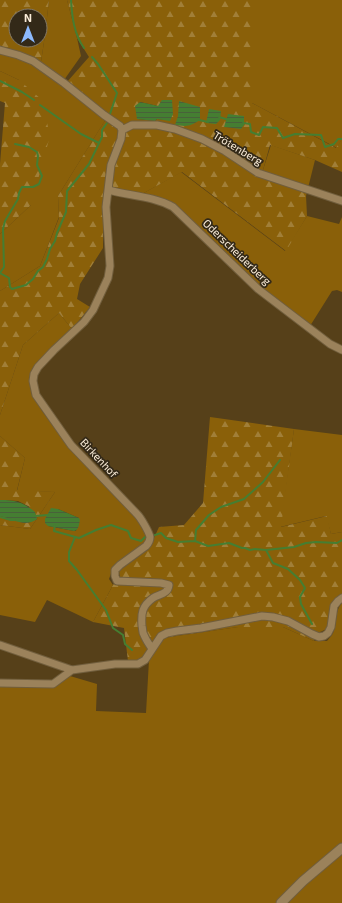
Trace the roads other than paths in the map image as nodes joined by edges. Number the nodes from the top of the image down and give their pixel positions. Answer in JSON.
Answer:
{"nodes":[{"id":1,"x":0,"y":50,"type":"edge"},
{"id":2,"x":122,"y":130,"type":"junction"},
{"id":3,"x":108,"y":190,"type":"junction"},
{"id":4,"x":342,"y":201,"type":"edge"},
{"id":5,"x":342,"y":350,"type":"edge"},
{"id":6,"x":342,"y":598,"type":"edge"},
{"id":7,"x":0,"y":645,"type":"edge"},
{"id":8,"x":152,"y":649,"type":"junction"},
{"id":9,"x":72,"y":670,"type":"junction"},
{"id":10,"x":0,"y":683,"type":"edge"},
{"id":11,"x":342,"y":848,"type":"edge"},
{"id":12,"x":281,"y":903,"type":"edge"}],
"edges":[{"from":1,"to":2,"type":"street"},
{"from":2,"to":3,"type":"street"},
{"from":2,"to":4,"type":"street","name":"Trötenberg"},
{"from":3,"to":5,"type":"street","name":"Oderscheiderberg"},
{"from":3,"to":8,"type":"street","name":"Birkenhof"},
{"from":6,"to":8,"type":"street"},
{"from":7,"to":9,"type":"street"},
{"from":8,"to":9,"type":"street"},
{"from":9,"to":10,"type":"street"},
{"from":11,"to":12,"type":"street"}]}
